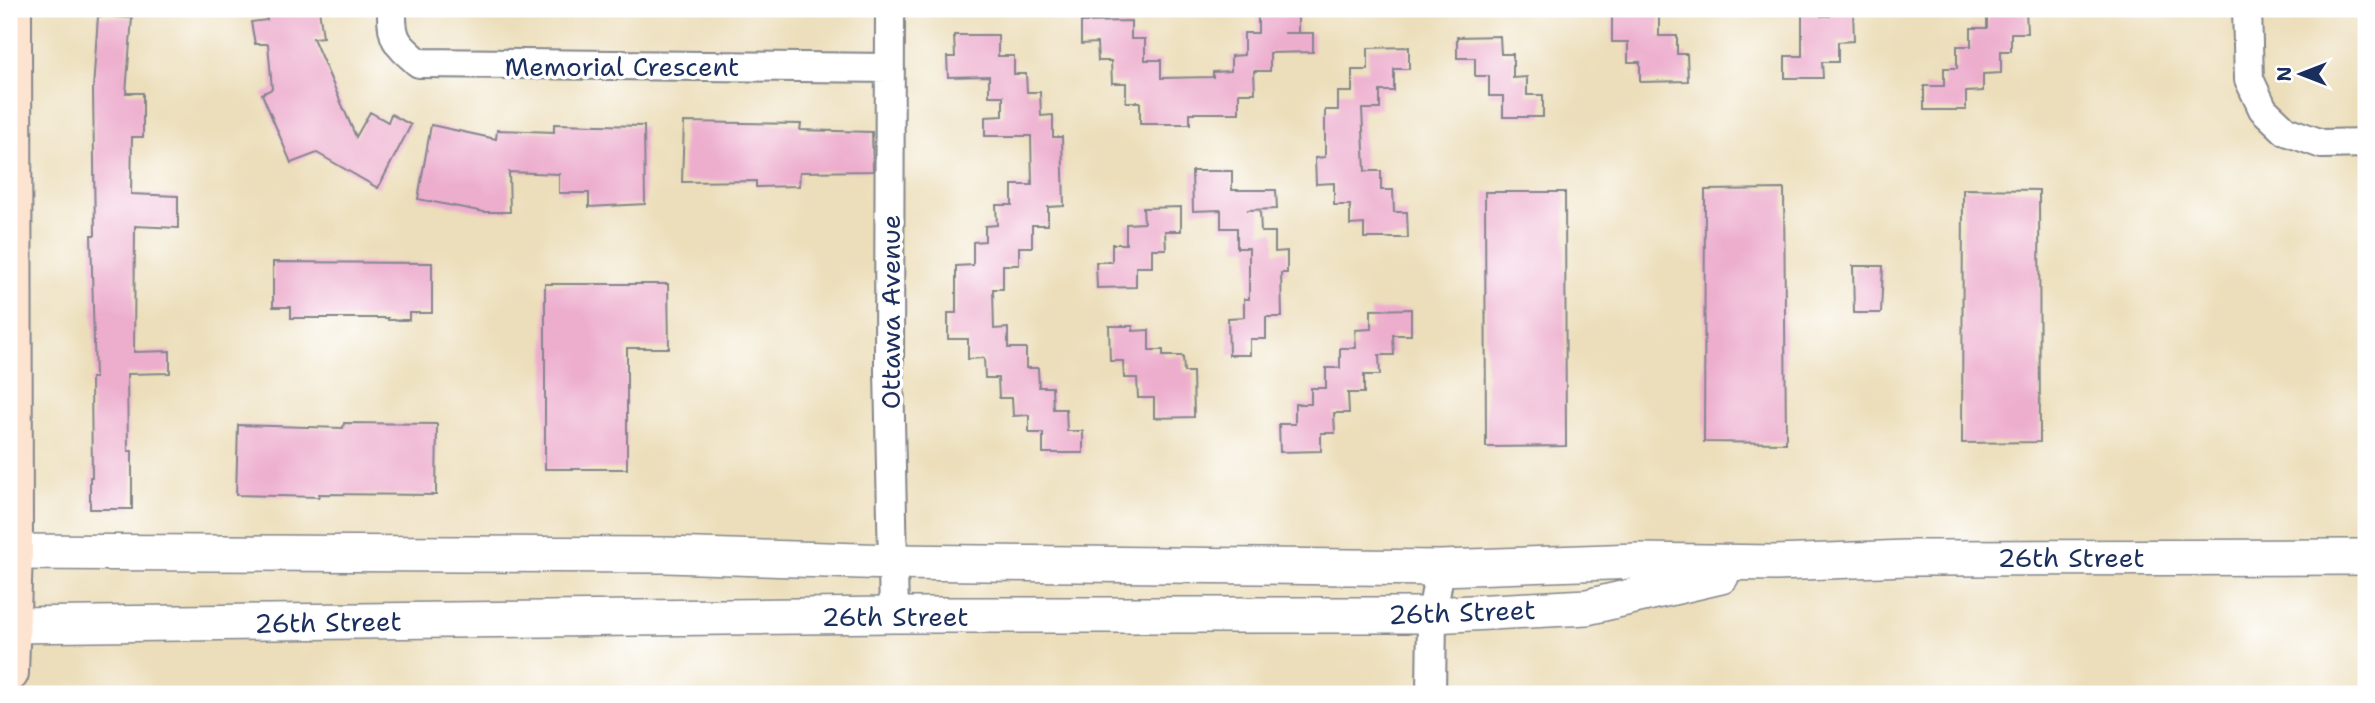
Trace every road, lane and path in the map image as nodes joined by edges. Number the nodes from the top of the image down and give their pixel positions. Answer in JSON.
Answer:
{"nodes":[{"id":1,"x":12,"y":9,"type":"edge"},
{"id":2,"x":392,"y":9,"type":"edge"},
{"id":3,"x":890,"y":9,"type":"edge"},
{"id":4,"x":2247,"y":9,"type":"edge"},
{"id":5,"x":890,"y":68,"type":"junction"},
{"id":6,"x":2366,"y":143,"type":"edge"},
{"id":7,"x":11,"y":552,"type":"edge"},
{"id":8,"x":2366,"y":557,"type":"edge"},
{"id":9,"x":893,"y":562,"type":"junction"},
{"id":10,"x":1776,"y":564,"type":"junction"},
{"id":11,"x":1440,"y":568,"type":"junction"},
{"id":12,"x":894,"y":615,"type":"junction"},
{"id":13,"x":1432,"y":615,"type":"junction"},
{"id":14,"x":10,"y":625,"type":"edge"},
{"id":15,"x":9,"y":673,"type":"edge"},
{"id":16,"x":1431,"y":694,"type":"edge"}],
"edges":[{"from":1,"to":7,"type":"main road"},
{"from":2,"to":5,"type":"street","name":"Memorial Crescent"},
{"from":3,"to":5,"type":"street","name":"Ottawa Avenue"},
{"from":4,"to":6,"type":"street"},
{"from":5,"to":9,"type":"street","name":"Ottawa Avenue"},
{"from":7,"to":9,"type":"street","name":"26th Street"},
{"from":7,"to":14,"type":"main road"},
{"from":8,"to":10,"type":"street","name":"26th Street"},
{"from":9,"to":11,"type":"street","name":"26th Street"},
{"from":9,"to":12,"type":"street","name":"Ottawa Avenue"},
{"from":10,"to":11,"type":"street","name":"26th Street"},
{"from":10,"to":13,"type":"street","name":"26th Street"},
{"from":11,"to":13,"type":"street"},
{"from":12,"to":13,"type":"street","name":"26th Street"},
{"from":12,"to":14,"type":"street","name":"26th Street"},
{"from":13,"to":16,"type":"street"},
{"from":14,"to":15,"type":"main road"}]}
